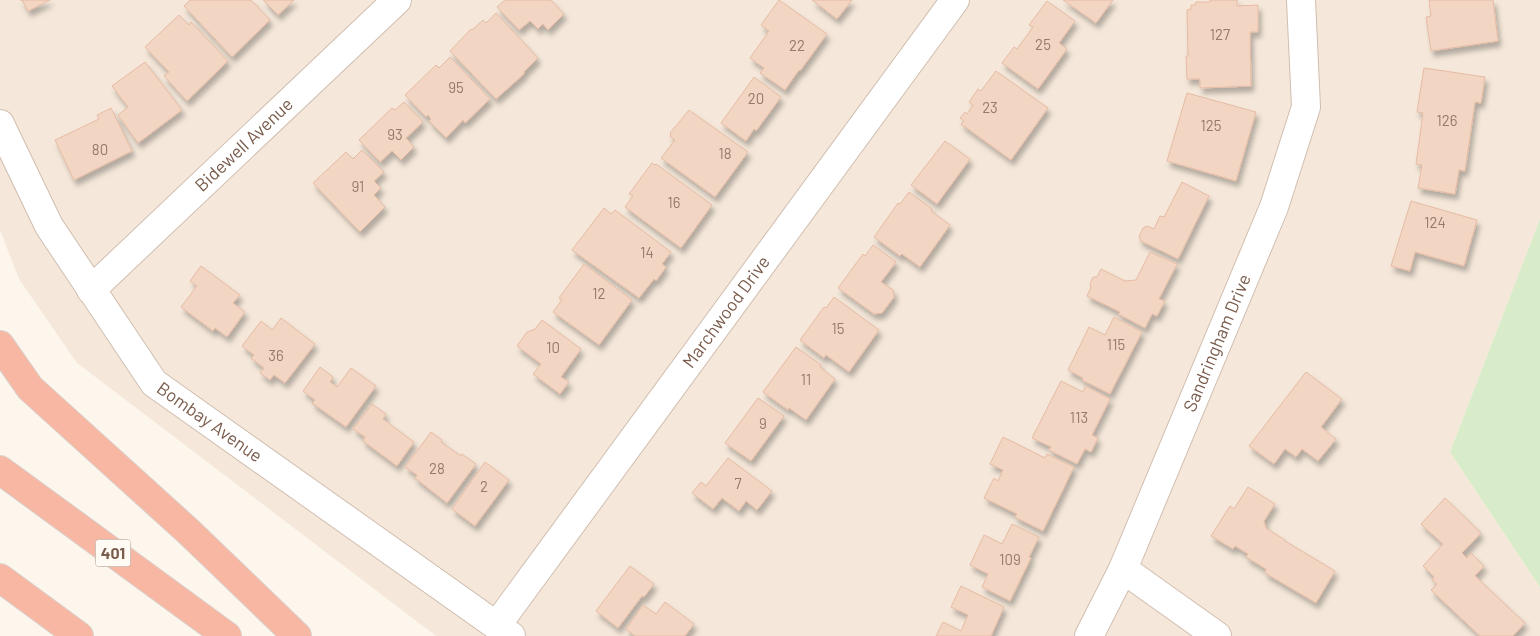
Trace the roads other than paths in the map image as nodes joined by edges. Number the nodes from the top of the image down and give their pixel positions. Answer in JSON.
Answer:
{"nodes":[{"id":1,"x":397,"y":0,"type":"edge"},
{"id":2,"x":955,"y":0,"type":"edge"},
{"id":3,"x":1301,"y":0,"type":"edge"},
{"id":4,"x":0,"y":124,"type":"edge"},
{"id":5,"x":91,"y":290,"type":"junction"},
{"id":6,"x":0,"y":345,"type":"edge"},
{"id":7,"x":0,"y":470,"type":"edge"},
{"id":8,"x":1123,"y":569,"type":"junction"},
{"id":9,"x":0,"y":578,"type":"edge"},
{"id":10,"x":504,"y":630,"type":"edge"},
{"id":11,"x":79,"y":636,"type":"edge"},
{"id":12,"x":227,"y":636,"type":"edge"},
{"id":13,"x":297,"y":636,"type":"edge"},
{"id":14,"x":1089,"y":636,"type":"edge"},
{"id":15,"x":1217,"y":636,"type":"edge"}],
"edges":[{"from":1,"to":5,"type":"street","name":"Bidewell Avenue"},
{"from":2,"to":10,"type":"street","name":"Marchwood Drive"},
{"from":3,"to":8,"type":"street","name":"Sandringham Drive"},
{"from":4,"to":5,"type":"street","name":"Bombay Avenue"},
{"from":5,"to":10,"type":"street","name":"Bombay Avenue"},
{"from":6,"to":13,"type":"highway"},
{"from":7,"to":12,"type":"highway","number":"401"},
{"from":8,"to":14,"type":"street","name":"Sandringham Drive"},
{"from":8,"to":15,"type":"street"},
{"from":9,"to":11,"type":"highway"}]}
